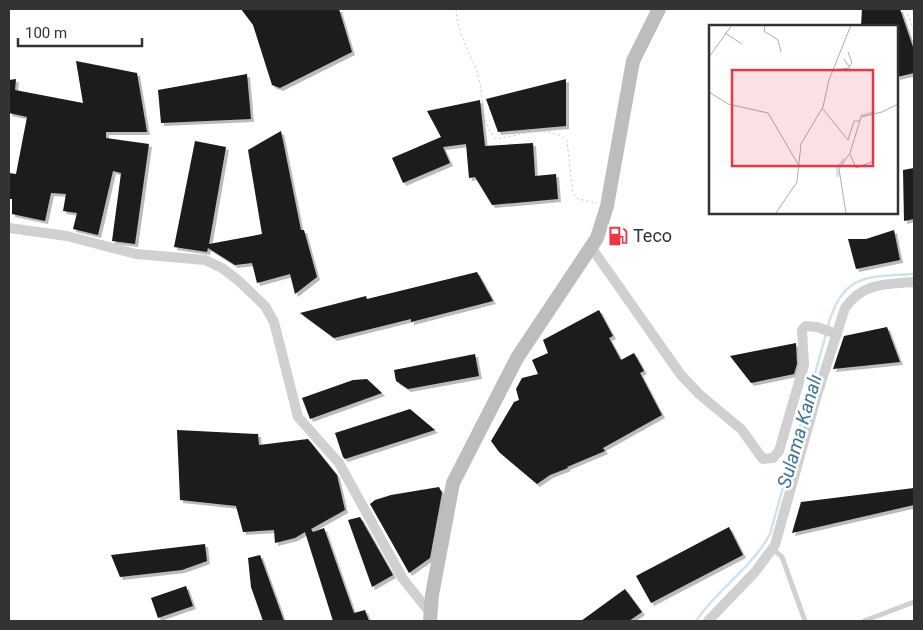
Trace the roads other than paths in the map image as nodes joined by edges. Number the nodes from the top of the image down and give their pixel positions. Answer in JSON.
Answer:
{"nodes":[{"id":1,"x":659,"y":9,"type":"edge"},
{"id":2,"x":9,"y":228,"type":"edge"},
{"id":3,"x":591,"y":247,"type":"junction"},
{"id":4,"x":914,"y":282,"type":"edge"},
{"id":5,"x":830,"y":331,"type":"junction"},
{"id":6,"x":773,"y":549,"type":"junction"},
{"id":7,"x":914,"y":602,"type":"edge"},
{"id":8,"x":431,"y":618,"type":"edge"},
{"id":9,"x":708,"y":621,"type":"edge"},
{"id":10,"x":805,"y":621,"type":"edge"},
{"id":11,"x":864,"y":621,"type":"edge"}],
"edges":[{"from":1,"to":3,"type":"street"},
{"from":2,"to":8,"type":"street"},
{"from":3,"to":5,"type":"street"},
{"from":3,"to":8,"type":"street"},
{"from":4,"to":5,"type":"street"},
{"from":5,"to":6,"type":"street"},
{"from":6,"to":9,"type":"street"},
{"from":6,"to":10,"type":"lane"},
{"from":7,"to":11,"type":"lane"}]}
